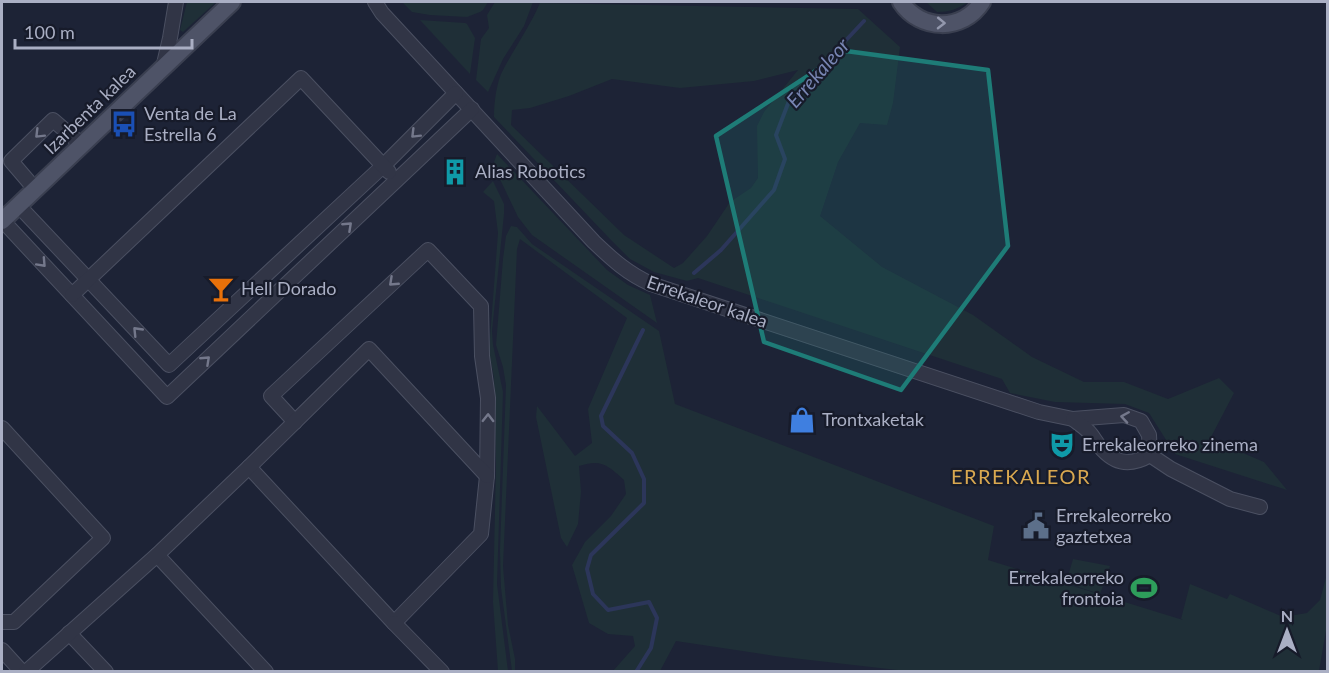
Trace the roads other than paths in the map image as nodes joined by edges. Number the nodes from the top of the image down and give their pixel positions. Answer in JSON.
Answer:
{"nodes":[{"id":1,"x":176,"y":2,"type":"edge"},
{"id":2,"x":232,"y":2,"type":"edge"},
{"id":3,"x":375,"y":2,"type":"edge"},
{"id":4,"x":901,"y":2,"type":"edge"},
{"id":5,"x":982,"y":2,"type":"edge"},
{"id":6,"x":163,"y":68,"type":"junction"},
{"id":7,"x":456,"y":93,"type":"junction"},
{"id":8,"x":472,"y":109,"type":"junction"},
{"id":9,"x":82,"y":145,"type":"junction"},
{"id":10,"x":383,"y":166,"type":"junction"},
{"id":11,"x":397,"y":180,"type":"junction"},
{"id":12,"x":35,"y":189,"type":"junction"},
{"id":13,"x":18,"y":205,"type":"junction"},
{"id":14,"x":2,"y":221,"type":"edge"},
{"id":15,"x":88,"y":281,"type":"junction"},
{"id":16,"x":72,"y":295,"type":"junction"},
{"id":17,"x":169,"y":365,"type":"junction"},
{"id":18,"x":153,"y":381,"type":"junction"},
{"id":19,"x":184,"y":381,"type":"junction"},
{"id":20,"x":1073,"y":419,"type":"junction"},
{"id":21,"x":295,"y":422,"type":"junction"},
{"id":22,"x":2,"y":428,"type":"edge"},
{"id":23,"x":1150,"y":455,"type":"junction"},
{"id":24,"x":249,"y":467,"type":"junction"},
{"id":25,"x":487,"y":476,"type":"junction"},
{"id":26,"x":1260,"y":507,"type":"dead end"},
{"id":27,"x":157,"y":555,"type":"junction"},
{"id":28,"x":2,"y":622,"type":"edge"},
{"id":29,"x":394,"y":623,"type":"junction"},
{"id":30,"x":69,"y":633,"type":"junction"},
{"id":31,"x":2,"y":650,"type":"edge"},
{"id":32,"x":24,"y":672,"type":"edge"},
{"id":33,"x":106,"y":672,"type":"edge"},
{"id":34,"x":266,"y":672,"type":"edge"},
{"id":35,"x":442,"y":672,"type":"edge"}],
"edges":[{"from":1,"to":6,"type":"street"},
{"from":2,"to":6,"type":"main road","name":"Izarbenta kalea"},
{"from":3,"to":7,"type":"street","name":"Errekaleor kalea"},
{"from":4,"to":5,"type":"main road","one_way":true},
{"from":6,"to":9,"type":"main road","name":"Izarbenta kalea"},
{"from":7,"to":8,"type":"street","name":"Errekaleor kalea"},
{"from":7,"to":10,"type":"street","one_way":true},
{"from":8,"to":11,"type":"street"},
{"from":8,"to":20,"type":"street","name":"Errekaleor kalea"},
{"from":9,"to":12,"type":"main road","name":"Izarbenta kalea"},
{"from":9,"to":12,"type":"street","one_way":true},
{"from":10,"to":11,"type":"street"},
{"from":10,"to":15,"type":"street"},
{"from":10,"to":17,"type":"street"},
{"from":19,"to":11,"type":"street","one_way":true},
{"from":12,"to":13,"type":"main road","name":"Izarbenta kalea"},
{"from":13,"to":14,"type":"main road","name":"Izarbenta kalea"},
{"from":13,"to":15,"type":"street"},
{"from":14,"to":16,"type":"street","one_way":true},
{"from":15,"to":16,"type":"street"},
{"from":17,"to":15,"type":"street","one_way":true},
{"from":16,"to":18,"type":"street"},
{"from":17,"to":18,"type":"street"},
{"from":17,"to":19,"type":"street"},
{"from":18,"to":19,"type":"street"},
{"from":20,"to":23,"type":"street"},
{"from":23,"to":20,"type":"street","name":"Errekaleor kalea","one_way":true},
{"from":21,"to":24,"type":"street"},
{"from":21,"to":25,"type":"street"},
{"from":25,"to":21,"type":"street","one_way":true},
{"from":22,"to":28,"type":"street"},
{"from":23,"to":26,"type":"street"},
{"from":24,"to":27,"type":"street"},
{"from":24,"to":29,"type":"street"},
{"from":25,"to":29,"type":"street"},
{"from":27,"to":30,"type":"street"},
{"from":27,"to":34,"type":"street"},
{"from":29,"to":35,"type":"street"},
{"from":30,"to":32,"type":"street"},
{"from":30,"to":33,"type":"street"},
{"from":31,"to":32,"type":"street"}]}
